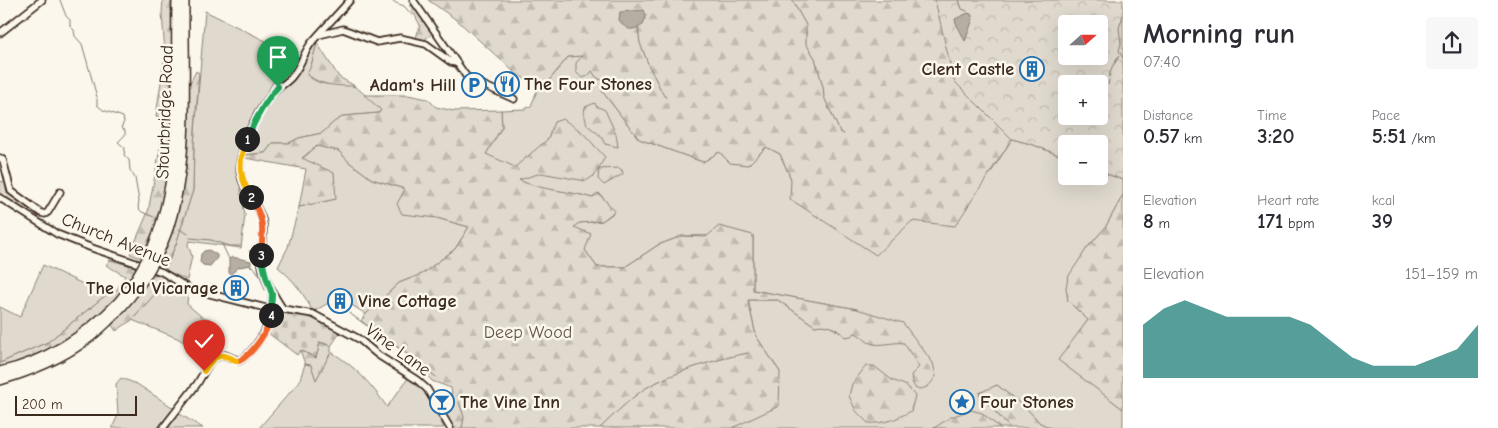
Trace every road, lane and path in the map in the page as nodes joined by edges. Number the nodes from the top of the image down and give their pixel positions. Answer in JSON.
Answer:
{"nodes":[{"id":1,"x":42,"y":0,"type":"edge"},
{"id":2,"x":177,"y":0,"type":"edge"},
{"id":3,"x":184,"y":0,"type":"edge"},
{"id":4,"x":350,"y":0,"type":"edge"},
{"id":5,"x":413,"y":0,"type":"edge"},
{"id":6,"x":0,"y":32,"type":"edge"},
{"id":7,"x":319,"y":35,"type":"junction"},
{"id":8,"x":448,"y":50,"type":"junction"},
{"id":9,"x":443,"y":56,"type":"junction"},
{"id":10,"x":456,"y":63,"type":"junction"},
{"id":11,"x":514,"y":99,"type":"dead end"},
{"id":12,"x":0,"y":158,"type":"edge"},
{"id":13,"x":60,"y":192,"type":"dead end"},
{"id":14,"x":0,"y":198,"type":"edge"},
{"id":15,"x":30,"y":206,"type":"junction"},
{"id":16,"x":27,"y":216,"type":"junction"},
{"id":17,"x":153,"y":256,"type":"junction"},
{"id":18,"x":142,"y":276,"type":"junction"},
{"id":19,"x":272,"y":294,"type":"junction"},
{"id":20,"x":271,"y":309,"type":"junction"},
{"id":21,"x":283,"y":309,"type":"junction"},
{"id":22,"x":0,"y":372,"type":"edge"},
{"id":23,"x":0,"y":380,"type":"edge"},
{"id":24,"x":163,"y":428,"type":"edge"},
{"id":25,"x":450,"y":428,"type":"edge"}],
"edges":[{"from":1,"to":6,"type":"street"},
{"from":2,"to":17,"type":"highway","name":"Stourbridge Road"},
{"from":3,"to":17,"type":"highway","name":"Stourbridge Road"},
{"from":4,"to":7,"type":"street"},
{"from":5,"to":8,"type":"street"},
{"from":7,"to":9,"type":"street"},
{"from":7,"to":19,"type":"street"},
{"from":8,"to":9,"type":"street"},
{"from":8,"to":10,"type":"street"},
{"from":9,"to":10,"type":"street"},
{"from":10,"to":11,"type":"street"},
{"from":12,"to":15,"type":"street"},
{"from":13,"to":15,"type":"street"},
{"from":14,"to":16,"type":"street","name":"Church Avenue"},
{"from":15,"to":16,"type":"street"},
{"from":16,"to":20,"type":"street","name":"Church Avenue"},
{"from":17,"to":18,"type":"highway","name":"Stourbridge Road","bridge":true},
{"from":18,"to":22,"type":"highway","name":"Stourbridge Road"},
{"from":18,"to":23,"type":"highway","name":"Stourbridge Road"},
{"from":19,"to":20,"type":"street"},
{"from":19,"to":21,"type":"street"},
{"from":20,"to":21,"type":"street","name":"Church Avenue"},
{"from":20,"to":24,"type":"street"},
{"from":21,"to":25,"type":"street","name":"Vine Lane"}]}
